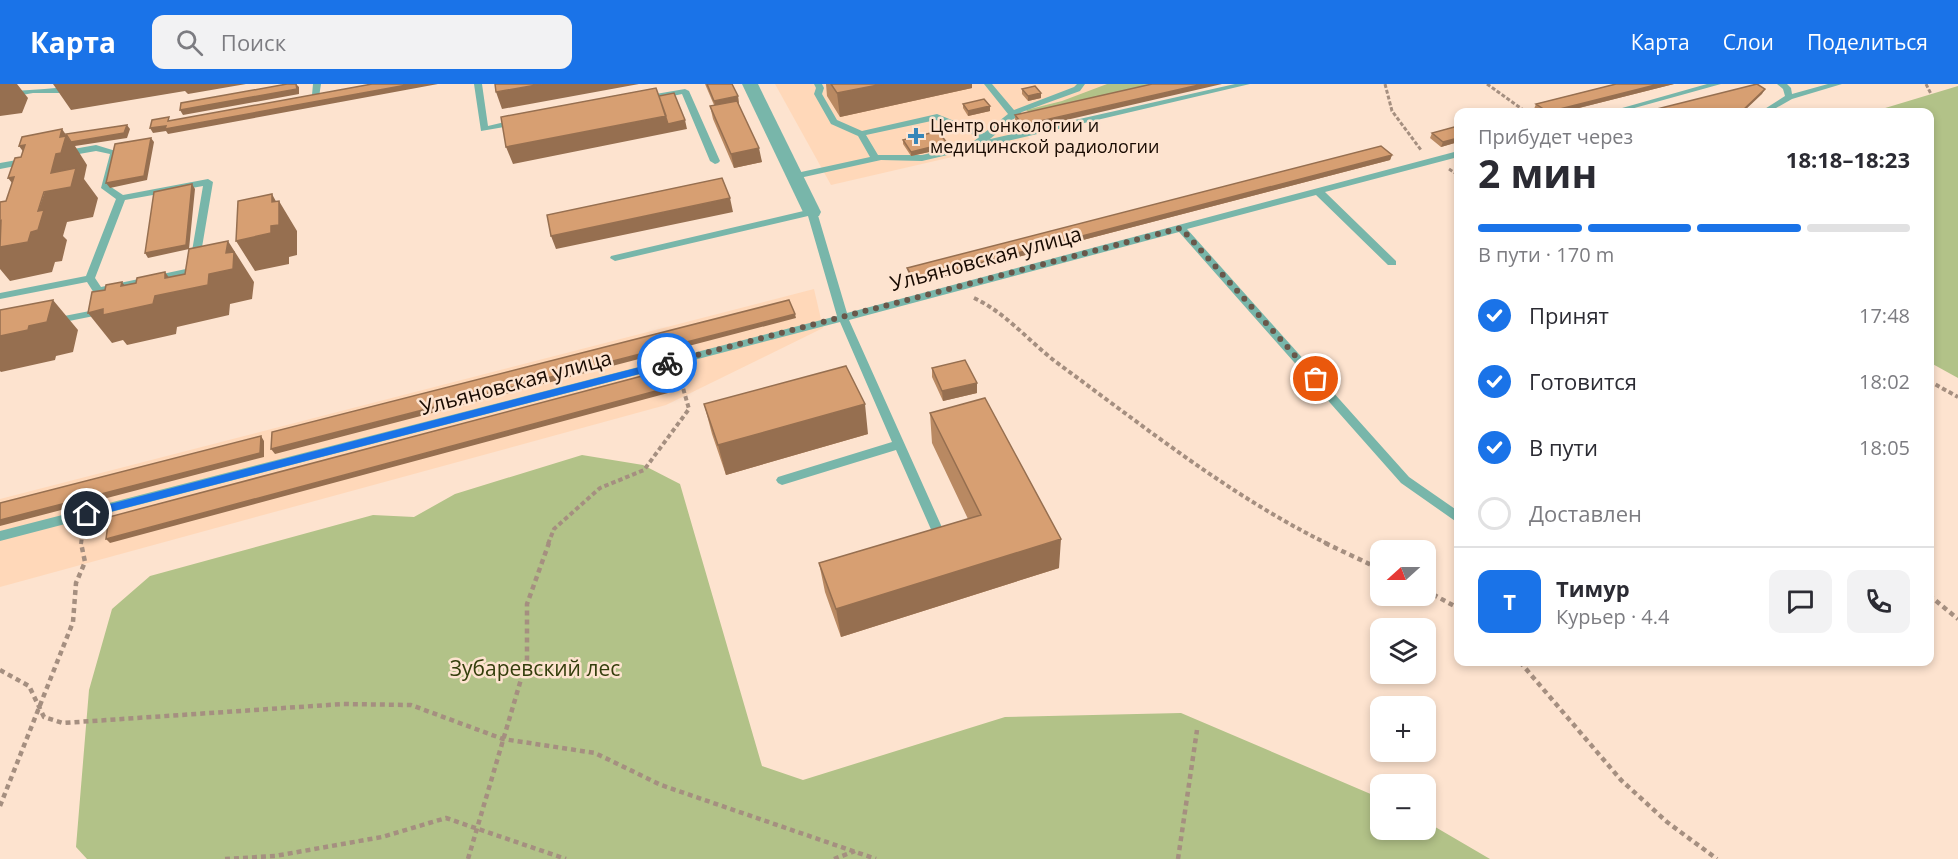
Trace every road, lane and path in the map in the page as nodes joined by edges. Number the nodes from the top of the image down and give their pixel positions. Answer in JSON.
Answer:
{"nodes":[{"id":1,"x":102,"y":84,"type":"edge"},
{"id":2,"x":317,"y":84,"type":"edge"},
{"id":3,"x":478,"y":84,"type":"edge"},
{"id":4,"x":750,"y":84,"type":"edge"},
{"id":5,"x":818,"y":84,"type":"edge"},
{"id":6,"x":988,"y":84,"type":"edge"},
{"id":7,"x":1081,"y":84,"type":"edge"},
{"id":8,"x":1246,"y":84,"type":"edge"},
{"id":9,"x":1385,"y":84,"type":"edge"},
{"id":10,"x":1487,"y":84,"type":"edge"},
{"id":11,"x":1717,"y":84,"type":"edge"},
{"id":12,"x":1781,"y":84,"type":"edge"},
{"id":13,"x":1838,"y":84,"type":"edge"},
{"id":14,"x":1926,"y":84,"type":"edge"},
{"id":15,"x":327,"y":93,"type":"edge"},
{"id":16,"x":1931,"y":94,"type":"dead end"},
{"id":17,"x":316,"y":95,"type":"junction"},
{"id":18,"x":0,"y":96,"type":"edge"},
{"id":19,"x":304,"y":97,"type":"edge"},
{"id":20,"x":1789,"y":97,"type":"junction"},
{"id":21,"x":629,"y":101,"type":"edge"},
{"id":22,"x":1004,"y":104,"type":"junction"},
{"id":23,"x":991,"y":106,"type":"edge"},
{"id":24,"x":1520,"y":108,"type":"edge"},
{"id":25,"x":1627,"y":108,"type":"edge"},
{"id":26,"x":1771,"y":108,"type":"edge"},
{"id":27,"x":1013,"y":115,"type":"junction"},
{"id":28,"x":528,"y":120,"type":"edge"},
{"id":29,"x":861,"y":134,"type":"junction"},
{"id":30,"x":987,"y":137,"type":"junction"},
{"id":31,"x":973,"y":146,"type":"junction"},
{"id":32,"x":1454,"y":155,"type":"edge"},
{"id":33,"x":54,"y":156,"type":"edge"},
{"id":34,"x":43,"y":158,"type":"edge"},
{"id":35,"x":875,"y":158,"type":"junction"},
{"id":36,"x":1434,"y":160,"type":"junction"},
{"id":37,"x":715,"y":161,"type":"dead end"},
{"id":38,"x":0,"y":166,"type":"edge"},
{"id":39,"x":1454,"y":172,"type":"edge"},
{"id":40,"x":795,"y":176,"type":"junction"},
{"id":41,"x":1318,"y":192,"type":"junction"},
{"id":42,"x":121,"y":198,"type":"junction"},
{"id":43,"x":812,"y":212,"type":"junction"},
{"id":44,"x":1181,"y":228,"type":"junction"},
{"id":45,"x":615,"y":258,"type":"dead end"},
{"id":46,"x":1392,"y":263,"type":"dead end"},
{"id":47,"x":194,"y":270,"type":"junction"},
{"id":48,"x":90,"y":278,"type":"junction"},
{"id":49,"x":191,"y":283,"type":"edge"},
{"id":50,"x":951,"y":289,"type":"junction"},
{"id":51,"x":0,"y":296,"type":"edge"},
{"id":52,"x":121,"y":307,"type":"edge"},
{"id":53,"x":843,"y":318,"type":"junction"},
{"id":54,"x":44,"y":323,"type":"edge"},
{"id":55,"x":663,"y":364,"type":"junction"},
{"id":56,"x":1934,"y":384,"type":"edge"},
{"id":57,"x":1958,"y":397,"type":"edge"},
{"id":58,"x":900,"y":444,"type":"junction"},
{"id":59,"x":782,"y":480,"type":"dead end"},
{"id":60,"x":87,"y":514,"type":"junction"},
{"id":61,"x":1454,"y":515,"type":"edge"},
{"id":62,"x":0,"y":536,"type":"edge"},
{"id":63,"x":946,"y":550,"type":"edge"},
{"id":64,"x":1370,"y":564,"type":"edge"},
{"id":65,"x":1436,"y":596,"type":"edge"},
{"id":66,"x":1934,"y":600,"type":"edge"},
{"id":67,"x":1454,"y":606,"type":"edge"},
{"id":68,"x":1958,"y":619,"type":"edge"},
{"id":69,"x":1523,"y":666,"type":"edge"},
{"id":70,"x":0,"y":670,"type":"edge"},
{"id":71,"x":39,"y":704,"type":"junction"},
{"id":72,"x":1197,"y":730,"type":"dead end"},
{"id":73,"x":503,"y":739,"type":"junction"},
{"id":74,"x":0,"y":806,"type":"edge"},
{"id":75,"x":477,"y":829,"type":"junction"},
{"id":76,"x":855,"y":851,"type":"junction"},
{"id":77,"x":225,"y":859,"type":"edge"},
{"id":78,"x":468,"y":859,"type":"edge"},
{"id":79,"x":566,"y":859,"type":"edge"},
{"id":80,"x":834,"y":859,"type":"edge"},
{"id":81,"x":876,"y":859,"type":"edge"},
{"id":82,"x":1178,"y":859,"type":"edge"},
{"id":83,"x":1717,"y":859,"type":"edge"}],
"edges":[{"from":1,"to":18,"type":"lane"},
{"from":2,"to":17,"type":"lane"},
{"from":3,"to":28,"type":"lane"},
{"from":4,"to":40,"type":"street"},
{"from":5,"to":29,"type":"lane"},
{"from":6,"to":22,"type":"lane"},
{"from":7,"to":27,"type":"lane"},
{"from":8,"to":31,"type":"lane"},
{"from":9,"to":36,"type":"path"},
{"from":10,"to":24,"type":"path"},
{"from":11,"to":25,"type":"lane"},
{"from":12,"to":20,"type":"lane"},
{"from":13,"to":20,"type":"lane"},
{"from":14,"to":16,"type":"path"},
{"from":15,"to":17,"type":"lane"},
{"from":17,"to":19,"type":"lane"},
{"from":20,"to":26,"type":"lane"},
{"from":21,"to":37,"type":"lane"},
{"from":22,"to":23,"type":"lane"},
{"from":22,"to":27,"type":"lane"},
{"from":27,"to":30,"type":"lane"},
{"from":29,"to":30,"type":"lane"},
{"from":29,"to":35,"type":"lane"},
{"from":30,"to":31,"type":"lane"},
{"from":31,"to":35,"type":"lane"},
{"from":32,"to":36,"type":"lane","name":"Ульяновская улица"},
{"from":33,"to":42,"type":"lane"},
{"from":34,"to":38,"type":"lane"},
{"from":35,"to":40,"type":"lane"},
{"from":36,"to":39,"type":"path"},
{"from":36,"to":41,"type":"lane","name":"Ульяновская улица"},
{"from":40,"to":43,"type":"street"},
{"from":41,"to":44,"type":"lane","name":"Ульяновская улица"},
{"from":41,"to":46,"type":"lane"},
{"from":42,"to":47,"type":"lane"},
{"from":42,"to":48,"type":"lane"},
{"from":43,"to":45,"type":"lane"},
{"from":43,"to":53,"type":"lane"},
{"from":44,"to":50,"type":"lane","name":"Ульяновская улица"},
{"from":44,"to":61,"type":"lane"},
{"from":47,"to":48,"type":"lane"},
{"from":47,"to":49,"type":"lane"},
{"from":48,"to":51,"type":"lane"},
{"from":50,"to":53,"type":"lane","name":"Ульяновская улица"},
{"from":50,"to":64,"type":"path"},
{"from":52,"to":54,"type":"lane"},
{"from":53,"to":55,"type":"lane","name":"Ульяновская улица"},
{"from":53,"to":58,"type":"lane"},
{"from":55,"to":60,"type":"lane","name":"Ульяновская улица"},
{"from":55,"to":73,"type":"path"},
{"from":56,"to":57,"type":"path"},
{"from":58,"to":59,"type":"lane"},
{"from":58,"to":63,"type":"lane"},
{"from":60,"to":62,"type":"lane","name":"Ульяновская улица"},
{"from":60,"to":71,"type":"path"},
{"from":65,"to":67,"type":"path"},
{"from":66,"to":68,"type":"path"},
{"from":69,"to":83,"type":"path"},
{"from":70,"to":71,"type":"path"},
{"from":71,"to":73,"type":"path"},
{"from":71,"to":74,"type":"path"},
{"from":72,"to":82,"type":"path"},
{"from":73,"to":75,"type":"path"},
{"from":73,"to":76,"type":"path"},
{"from":75,"to":77,"type":"path"},
{"from":75,"to":78,"type":"path"},
{"from":75,"to":79,"type":"path"},
{"from":76,"to":80,"type":"path"},
{"from":76,"to":81,"type":"path"}]}
